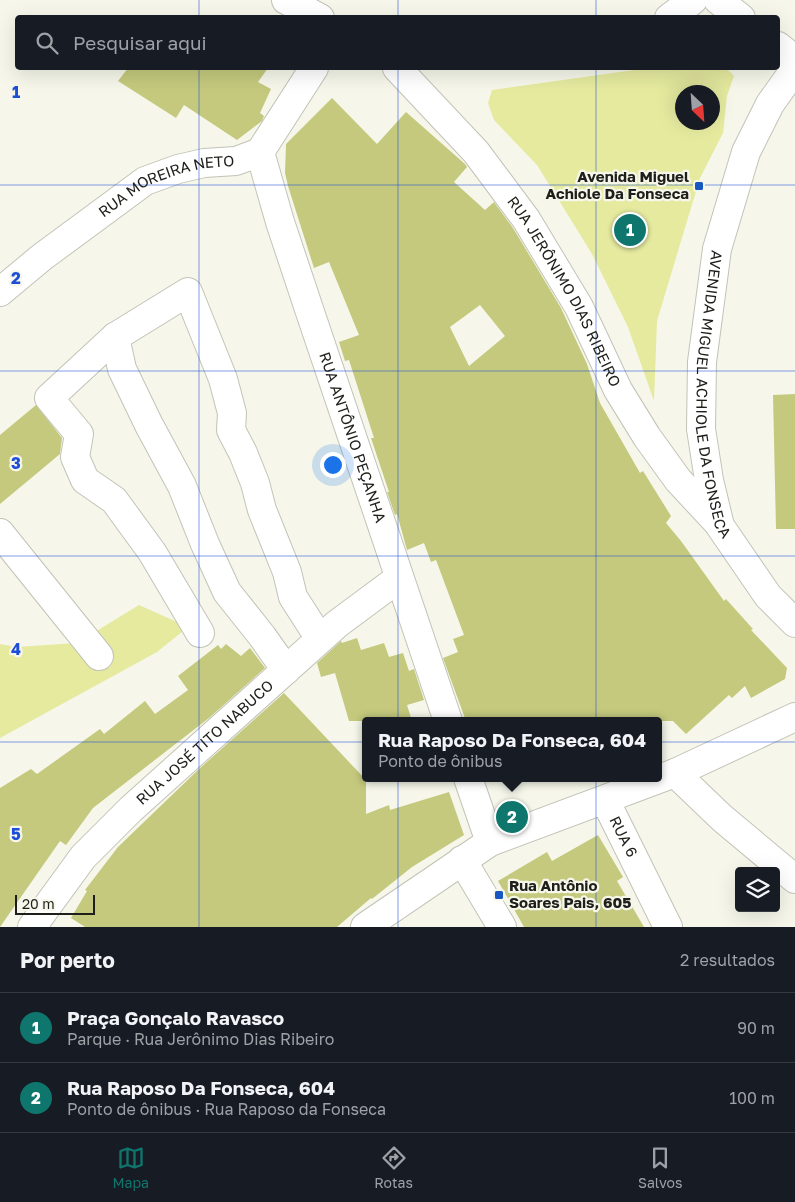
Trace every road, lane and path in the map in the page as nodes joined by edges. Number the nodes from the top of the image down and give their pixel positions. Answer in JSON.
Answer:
{"nodes":[{"id":1,"x":286,"y":0,"type":"edge"},
{"id":2,"x":693,"y":0,"type":"edge"},
{"id":3,"x":718,"y":0,"type":"edge"},
{"id":4,"x":314,"y":15,"type":"edge"},
{"id":5,"x":673,"y":15,"type":"edge"},
{"id":6,"x":737,"y":15,"type":"edge"},
{"id":7,"x":780,"y":48,"type":"edge"},
{"id":8,"x":795,"y":60,"type":"edge"},
{"id":9,"x":795,"y":69,"type":"edge"},
{"id":10,"x":313,"y":70,"type":"edge"},
{"id":11,"x":398,"y":70,"type":"edge"},
{"id":12,"x":260,"y":152,"type":"junction"},
{"id":13,"x":0,"y":292,"type":"edge"},
{"id":14,"x":115,"y":337,"type":"junction"},
{"id":15,"x":720,"y":526,"type":"junction"},
{"id":16,"x":0,"y":533,"type":"edge"},
{"id":17,"x":400,"y":578,"type":"junction"},
{"id":18,"x":795,"y":623,"type":"edge"},
{"id":19,"x":200,"y":633,"type":"dead end"},
{"id":20,"x":320,"y":639,"type":"junction"},
{"id":21,"x":99,"y":656,"type":"dead end"},
{"id":22,"x":286,"y":670,"type":"junction"},
{"id":23,"x":447,"y":717,"type":"edge"},
{"id":24,"x":795,"y":717,"type":"edge"},
{"id":25,"x":675,"y":772,"type":"junction"},
{"id":26,"x":662,"y":777,"type":"edge"},
{"id":27,"x":469,"y":782,"type":"edge"},
{"id":28,"x":650,"y":782,"type":"edge"},
{"id":29,"x":605,"y":800,"type":"junction"},
{"id":30,"x":490,"y":842,"type":"junction"},
{"id":31,"x":462,"y":860,"type":"junction"},
{"id":32,"x":795,"y":879,"type":"edge"},
{"id":33,"x":32,"y":927,"type":"edge"},
{"id":34,"x":365,"y":927,"type":"edge"},
{"id":35,"x":502,"y":927,"type":"edge"},
{"id":36,"x":668,"y":927,"type":"edge"}],
"edges":[{"from":1,"to":4,"type":"street"},
{"from":2,"to":5,"type":"street"},
{"from":3,"to":6,"type":"street"},
{"from":7,"to":8,"type":"street"},
{"from":9,"to":15,"type":"street","name":"AVENIDA MIGUEL ACHIOLE DA FONSECA"},
{"from":10,"to":12,"type":"street"},
{"from":11,"to":15,"type":"street","name":"RUA JERÔNIMO DIAS RIBEIRO"},
{"from":12,"to":13,"type":"street","name":"RUA MOREIRA NETO"},
{"from":12,"to":17,"type":"street","name":"RUA ANTÔNIO PEÇANHA"},
{"from":14,"to":19,"type":"street"},
{"from":14,"to":20,"type":"street"},
{"from":14,"to":22,"type":"street"},
{"from":15,"to":18,"type":"street","name":"AVENIDA MIGUEL ACHIOLE DA FONSECA"},
{"from":16,"to":21,"type":"street"},
{"from":17,"to":20,"type":"street","name":"RUA JOSÉ TITO NABUCO"},
{"from":17,"to":23,"type":"street","name":"RUA ANTÔNIO PEÇANHA"},
{"from":20,"to":22,"type":"street","name":"RUA JOSÉ TITO NABUCO"},
{"from":22,"to":33,"type":"street","name":"RUA JOSÉ TITO NABUCO"},
{"from":24,"to":25,"type":"street"},
{"from":25,"to":26,"type":"street"},
{"from":25,"to":32,"type":"street"},
{"from":27,"to":30,"type":"street"},
{"from":28,"to":29,"type":"street"},
{"from":29,"to":30,"type":"street"},
{"from":29,"to":36,"type":"street","name":"RUA 6"},
{"from":30,"to":31,"type":"street"},
{"from":31,"to":34,"type":"street"},
{"from":31,"to":35,"type":"street"}]}
